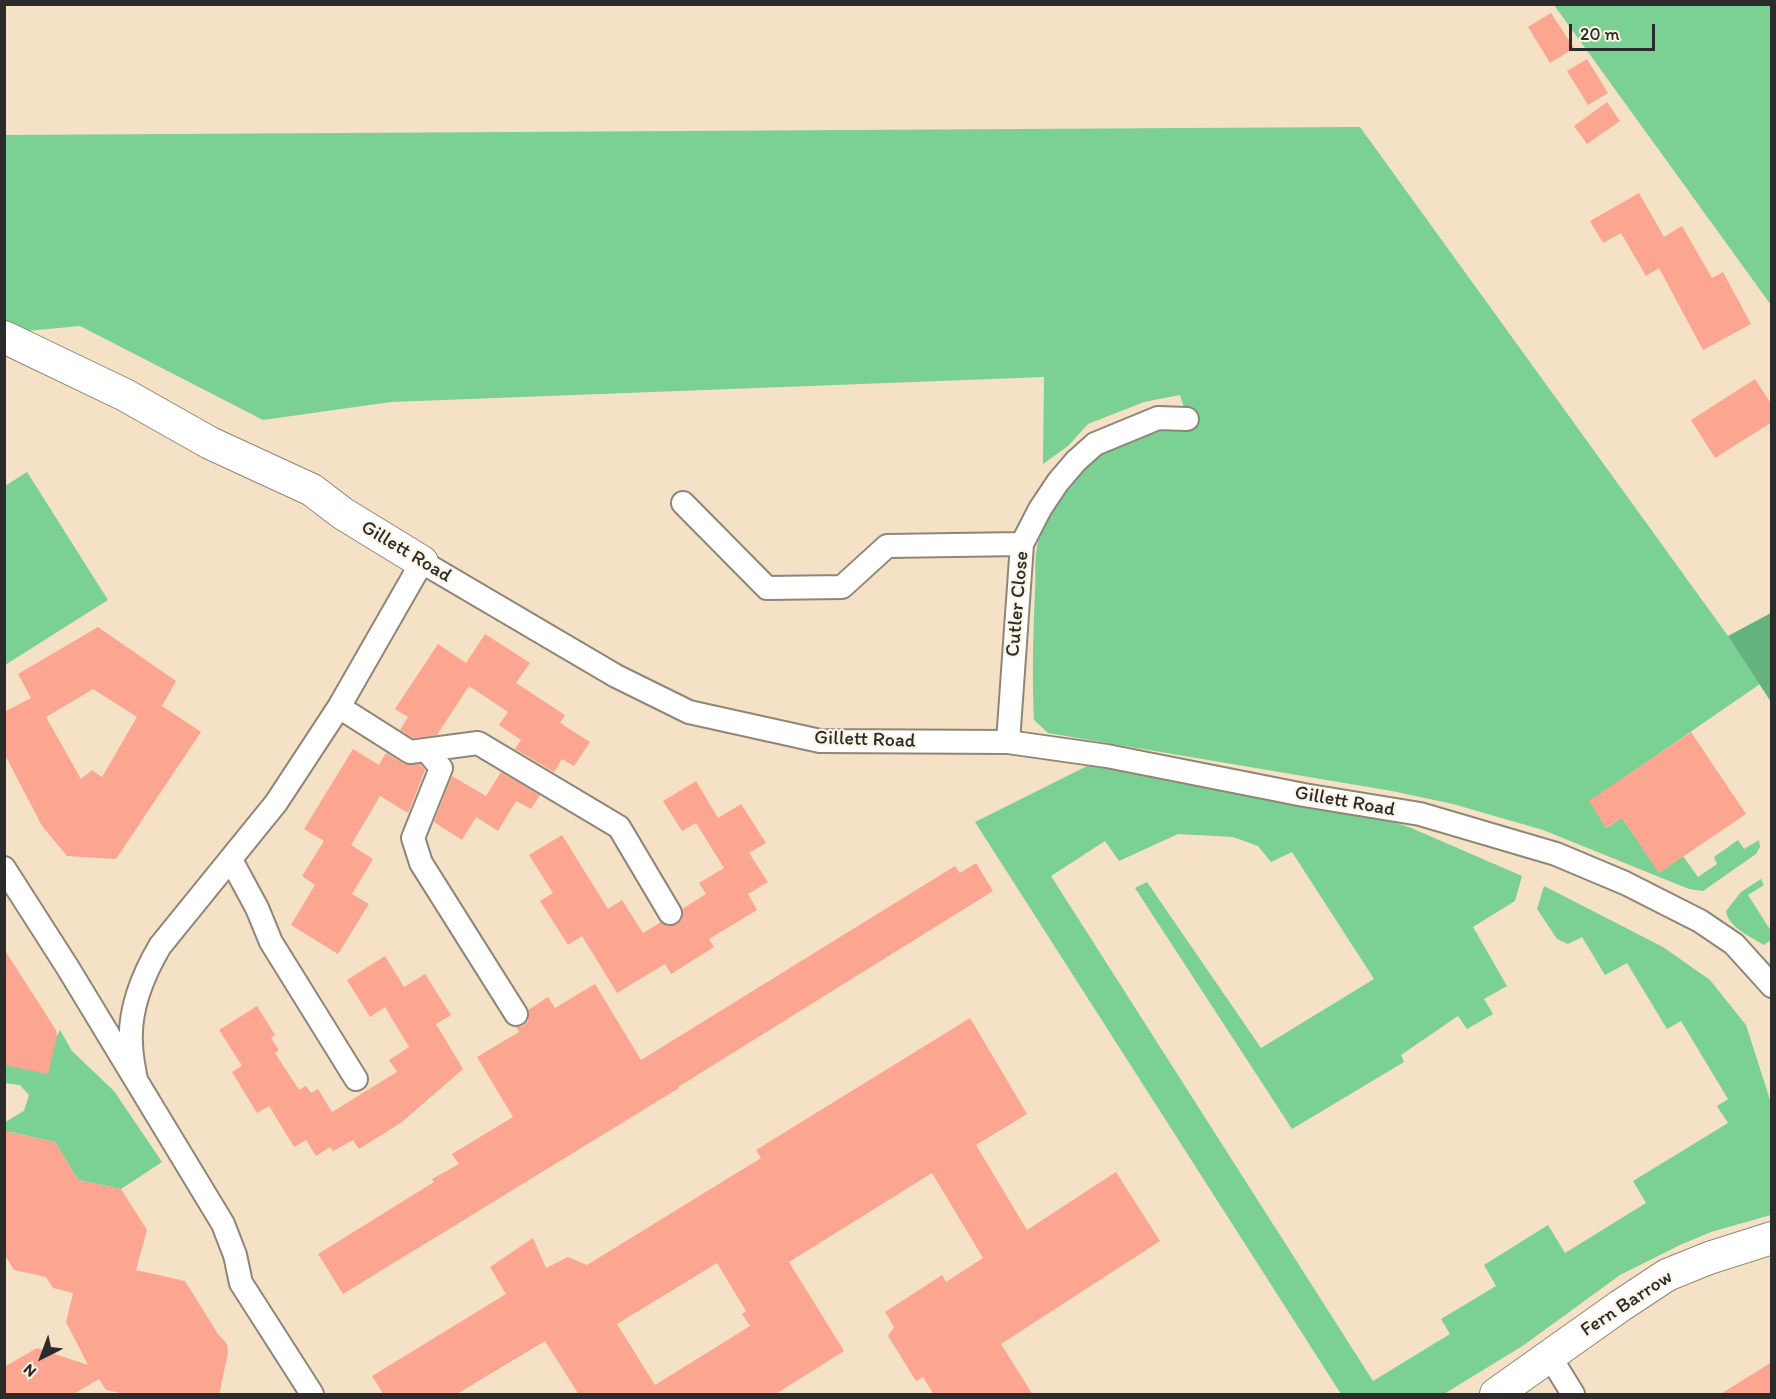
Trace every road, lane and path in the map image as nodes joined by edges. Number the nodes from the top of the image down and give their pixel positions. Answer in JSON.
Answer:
{"nodes":[{"id":1,"x":4,"y":337,"type":"edge"},
{"id":2,"x":1187,"y":419,"type":"dead end"},
{"id":3,"x":684,"y":503,"type":"dead end"},
{"id":4,"x":1022,"y":544,"type":"junction"},
{"id":5,"x":422,"y":562,"type":"junction"},
{"id":6,"x":339,"y":707,"type":"junction"},
{"id":7,"x":1008,"y":742,"type":"junction"},
{"id":8,"x":426,"y":750,"type":"junction"},
{"id":9,"x":231,"y":860,"type":"junction"},
{"id":10,"x":4,"y":868,"type":"edge"},
{"id":11,"x":670,"y":913,"type":"dead end"},
{"id":12,"x":1772,"y":986,"type":"edge"},
{"id":13,"x":516,"y":1014,"type":"dead end"},
{"id":14,"x":356,"y":1079,"type":"dead end"},
{"id":15,"x":136,"y":1080,"type":"junction"},
{"id":16,"x":1772,"y":1238,"type":"edge"},
{"id":17,"x":1550,"y":1355,"type":"junction"},
{"id":18,"x":312,"y":1395,"type":"edge"},
{"id":19,"x":1496,"y":1395,"type":"edge"},
{"id":20,"x":1573,"y":1395,"type":"edge"}],
"edges":[{"from":1,"to":5,"type":"street","name":"Gillett Road"},
{"from":2,"to":4,"type":"street","name":"Cutler Close"},
{"from":3,"to":4,"type":"street"},
{"from":4,"to":7,"type":"street","name":"Cutler Close"},
{"from":5,"to":6,"type":"street"},
{"from":5,"to":7,"type":"street","name":"Gillett Road"},
{"from":6,"to":8,"type":"street"},
{"from":6,"to":9,"type":"street"},
{"from":7,"to":12,"type":"street","name":"Gillett Road"},
{"from":8,"to":11,"type":"street"},
{"from":8,"to":13,"type":"street"},
{"from":9,"to":14,"type":"street"},
{"from":9,"to":15,"type":"street"},
{"from":10,"to":15,"type":"street"},
{"from":15,"to":18,"type":"street"},
{"from":16,"to":17,"type":"street","name":"Fern Barrow"},
{"from":17,"to":19,"type":"street","name":"Fern Barrow"},
{"from":17,"to":20,"type":"street"}]}
